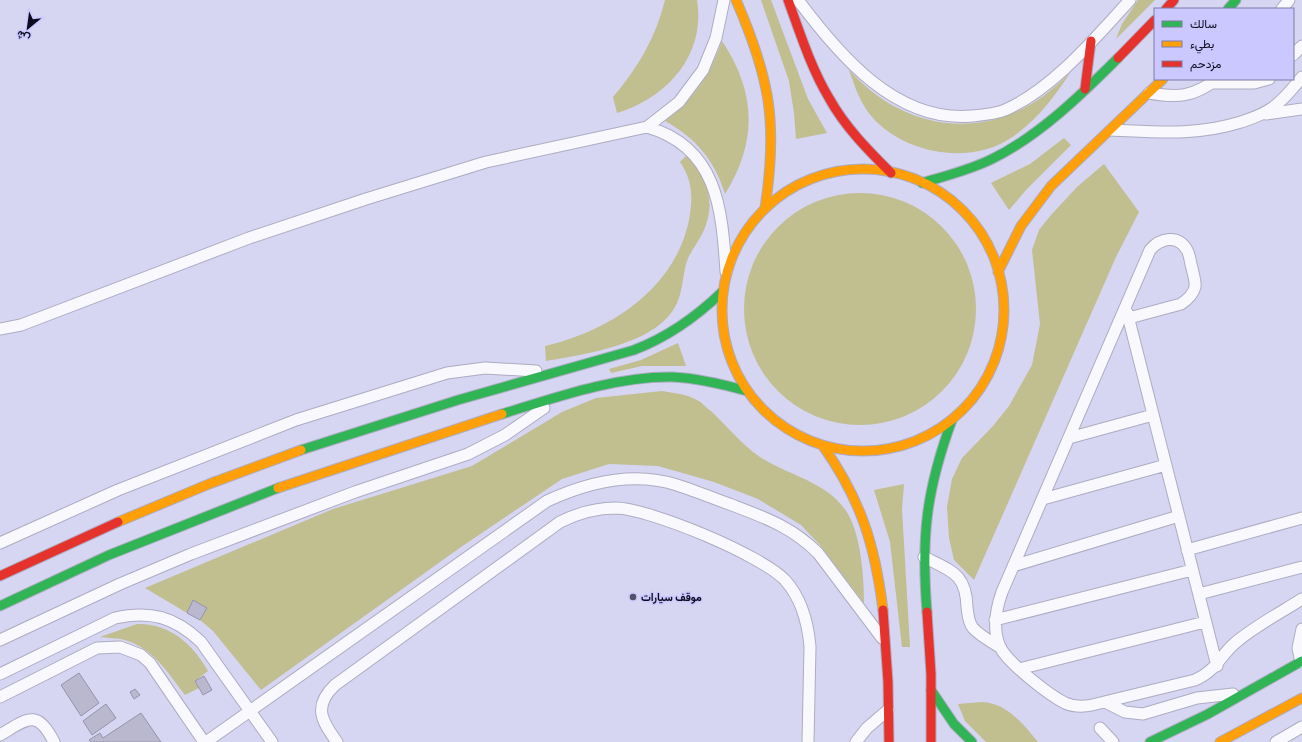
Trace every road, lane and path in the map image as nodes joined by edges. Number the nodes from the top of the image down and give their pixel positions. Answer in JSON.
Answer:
{"nodes":[{"id":1,"x":724,"y":0,"type":"edge"},
{"id":2,"x":736,"y":0,"type":"edge"},
{"id":3,"x":788,"y":0,"type":"edge"},
{"id":4,"x":798,"y":0,"type":"edge"},
{"id":5,"x":1130,"y":0,"type":"edge"},
{"id":6,"x":1174,"y":0,"type":"edge"},
{"id":7,"x":1236,"y":0,"type":"edge"},
{"id":8,"x":1290,"y":0,"type":"edge"},
{"id":9,"x":1167,"y":8,"type":"edge"},
{"id":10,"x":1229,"y":8,"type":"edge"},
{"id":11,"x":1283,"y":8,"type":"edge"},
{"id":12,"x":1154,"y":21,"type":"edge"},
{"id":13,"x":1091,"y":41,"type":"junction"},
{"id":14,"x":1302,"y":46,"type":"edge"},
{"id":15,"x":1294,"y":54,"type":"edge"},
{"id":16,"x":1302,"y":77,"type":"edge"},
{"id":17,"x":1162,"y":80,"type":"edge"},
{"id":18,"x":1265,"y":80,"type":"edge"},
{"id":19,"x":1214,"y":81,"type":"edge"},
{"id":20,"x":1085,"y":89,"type":"junction"},
{"id":21,"x":1149,"y":93,"type":"junction"},
{"id":22,"x":1302,"y":108,"type":"edge"},
{"id":23,"x":1261,"y":115,"type":"junction"},
{"id":24,"x":647,"y":127,"type":"junction"},
{"id":25,"x":1111,"y":130,"type":"junction"},
{"id":26,"x":891,"y":173,"type":"junction"},
{"id":27,"x":922,"y":183,"type":"junction"},
{"id":28,"x":764,"y":208,"type":"junction"},
{"id":29,"x":726,"y":272,"type":"junction"},
{"id":30,"x":998,"y":272,"type":"junction"},
{"id":31,"x":722,"y":292,"type":"junction"},
{"id":32,"x":1127,"y":312,"type":"junction"},
{"id":33,"x":0,"y":329,"type":"edge"},
{"id":34,"x":553,"y":372,"type":"junction"},
{"id":35,"x":747,"y":391,"type":"junction"},
{"id":36,"x":557,"y":397,"type":"junction"},
{"id":37,"x":1153,"y":415,"type":"junction"},
{"id":38,"x":952,"y":420,"type":"junction"},
{"id":39,"x":1069,"y":438,"type":"junction"},
{"id":40,"x":823,"y":446,"type":"junction"},
{"id":41,"x":1166,"y":465,"type":"junction"},
{"id":42,"x":1042,"y":499,"type":"junction"},
{"id":43,"x":1179,"y":516,"type":"junction"},
{"id":44,"x":1302,"y":518,"type":"edge"},
{"id":45,"x":0,"y":543,"type":"edge"},
{"id":46,"x":1187,"y":550,"type":"junction"},
{"id":47,"x":924,"y":557,"type":"junction"},
{"id":48,"x":1013,"y":566,"type":"junction"},
{"id":49,"x":1302,"y":568,"type":"edge"},
{"id":50,"x":1192,"y":570,"type":"junction"},
{"id":51,"x":0,"y":576,"type":"edge"},
{"id":52,"x":1199,"y":594,"type":"junction"},
{"id":53,"x":1302,"y":599,"type":"edge"},
{"id":54,"x":0,"y":606,"type":"edge"},
{"id":55,"x":995,"y":620,"type":"junction"},
{"id":56,"x":1205,"y":622,"type":"junction"},
{"id":57,"x":1302,"y":629,"type":"edge"},
{"id":58,"x":0,"y":640,"type":"edge"},
{"id":59,"x":885,"y":642,"type":"junction"},
{"id":60,"x":1001,"y":648,"type":"junction"},
{"id":61,"x":1301,"y":661,"type":"edge"},
{"id":62,"x":1216,"y":666,"type":"junction"},
{"id":63,"x":1019,"y":669,"type":"junction"},
{"id":64,"x":0,"y":674,"type":"edge"},
{"id":65,"x":931,"y":690,"type":"junction"},
{"id":66,"x":1248,"y":693,"type":"junction"},
{"id":67,"x":0,"y":697,"type":"edge"},
{"id":68,"x":1302,"y":698,"type":"edge"},
{"id":69,"x":1105,"y":702,"type":"junction"},
{"id":70,"x":249,"y":710,"type":"junction"},
{"id":71,"x":889,"y":710,"type":"junction"},
{"id":72,"x":1302,"y":727,"type":"edge"},
{"id":73,"x":1100,"y":728,"type":"dead end"},
{"id":74,"x":0,"y":735,"type":"edge"},
{"id":75,"x":54,"y":742,"type":"edge"},
{"id":76,"x":205,"y":742,"type":"edge"},
{"id":77,"x":272,"y":742,"type":"edge"},
{"id":78,"x":337,"y":742,"type":"edge"},
{"id":79,"x":808,"y":742,"type":"edge"},
{"id":80,"x":856,"y":742,"type":"edge"},
{"id":81,"x":889,"y":742,"type":"edge"},
{"id":82,"x":932,"y":742,"type":"edge"},
{"id":83,"x":972,"y":742,"type":"edge"},
{"id":84,"x":1113,"y":742,"type":"edge"},
{"id":85,"x":1150,"y":742,"type":"edge"},
{"id":86,"x":1220,"y":742,"type":"edge"},
{"id":87,"x":1276,"y":742,"type":"edge"}],
"edges":[{"from":1,"to":24,"type":"lane"},
{"from":2,"to":28,"type":"street"},
{"from":3,"to":26,"type":"street"},
{"from":4,"to":13,"type":"lane"},
{"from":5,"to":13,"type":"lane"},
{"from":6,"to":9,"type":"street"},
{"from":7,"to":10,"type":"street"},
{"from":8,"to":11,"type":"lane"},
{"from":12,"to":20,"type":"street"},
{"from":13,"to":20,"type":"street"},
{"from":14,"to":15,"type":"lane"},
{"from":16,"to":23,"type":"lane"},
{"from":17,"to":21,"type":"street"},
{"from":18,"to":19,"type":"lane"},
{"from":19,"to":21,"type":"lane"},
{"from":20,"to":27,"type":"street"},
{"from":21,"to":25,"type":"street"},
{"from":22,"to":23,"type":"lane"},
{"from":23,"to":25,"type":"lane"},
{"from":24,"to":29,"type":"lane"},
{"from":24,"to":33,"type":"lane"},
{"from":25,"to":30,"type":"street"},
{"from":26,"to":27,"type":"street"},
{"from":26,"to":28,"type":"street"},
{"from":27,"to":30,"type":"street"},
{"from":28,"to":29,"type":"street"},
{"from":29,"to":31,"type":"street"},
{"from":30,"to":38,"type":"street"},
{"from":31,"to":34,"type":"street"},
{"from":31,"to":35,"type":"street"},
{"from":32,"to":32,"type":"lane"},
{"from":32,"to":37,"type":"lane"},
{"from":32,"to":39,"type":"lane"},
{"from":34,"to":45,"type":"lane"},
{"from":34,"to":51,"type":"street"},
{"from":35,"to":36,"type":"street"},
{"from":35,"to":40,"type":"street"},
{"from":36,"to":54,"type":"street"},
{"from":36,"to":58,"type":"lane"},
{"from":37,"to":39,"type":"lane"},
{"from":37,"to":41,"type":"lane"},
{"from":38,"to":40,"type":"street"},
{"from":38,"to":47,"type":"street"},
{"from":39,"to":42,"type":"lane"},
{"from":40,"to":59,"type":"street"},
{"from":41,"to":42,"type":"lane"},
{"from":41,"to":43,"type":"lane"},
{"from":42,"to":48,"type":"lane"},
{"from":43,"to":46,"type":"lane"},
{"from":43,"to":48,"type":"lane"},
{"from":44,"to":46,"type":"lane"},
{"from":46,"to":50,"type":"lane"},
{"from":47,"to":60,"type":"lane"},
{"from":47,"to":65,"type":"street"},
{"from":48,"to":55,"type":"lane"},
{"from":49,"to":52,"type":"lane"},
{"from":50,"to":52,"type":"lane"},
{"from":50,"to":55,"type":"lane"},
{"from":52,"to":56,"type":"lane"},
{"from":53,"to":62,"type":"lane"},
{"from":55,"to":60,"type":"lane"},
{"from":56,"to":62,"type":"lane"},
{"from":56,"to":63,"type":"lane"},
{"from":57,"to":61,"type":"lane"},
{"from":59,"to":70,"type":"lane"},
{"from":59,"to":71,"type":"street"},
{"from":60,"to":63,"type":"lane"},
{"from":61,"to":66,"type":"street"},
{"from":62,"to":69,"type":"lane"},
{"from":63,"to":69,"type":"lane"},
{"from":64,"to":70,"type":"lane"},
{"from":65,"to":82,"type":"street"},
{"from":65,"to":83,"type":"street"},
{"from":66,"to":69,"type":"lane"},
{"from":66,"to":85,"type":"street"},
{"from":67,"to":76,"type":"lane"},
{"from":68,"to":86,"type":"street"},
{"from":70,"to":76,"type":"lane"},
{"from":70,"to":77,"type":"lane"},
{"from":71,"to":80,"type":"lane"},
{"from":71,"to":81,"type":"street"},
{"from":72,"to":87,"type":"lane"},
{"from":73,"to":84,"type":"lane"},
{"from":74,"to":75,"type":"lane"},
{"from":78,"to":79,"type":"lane"}]}
